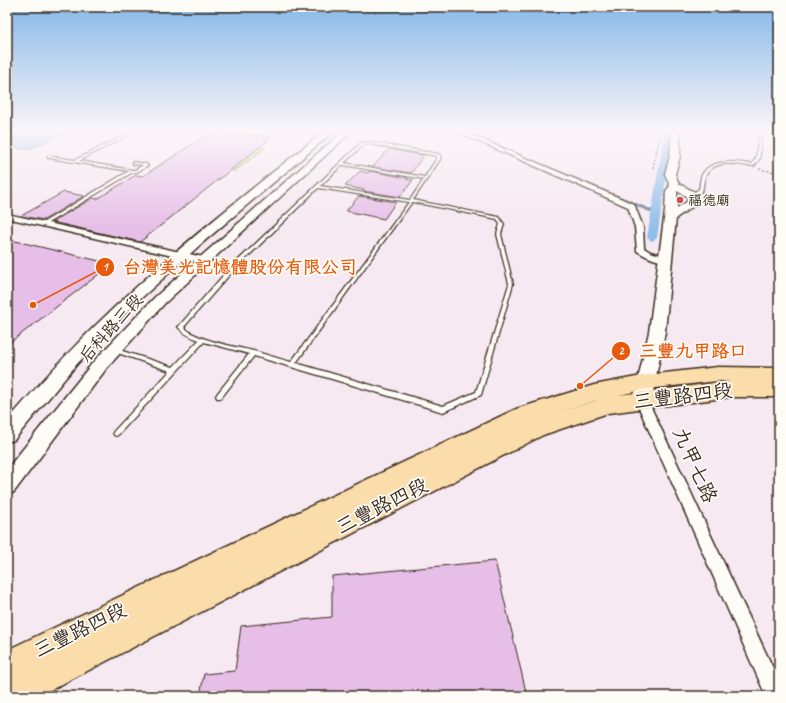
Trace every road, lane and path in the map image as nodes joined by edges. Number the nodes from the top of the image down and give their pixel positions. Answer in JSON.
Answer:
{"nodes":[{"id":1,"x":91,"y":164,"type":"edge"},
{"id":2,"x":141,"y":164,"type":"edge"},
{"id":3,"x":289,"y":164,"type":"edge"},
{"id":4,"x":311,"y":164,"type":"edge"},
{"id":5,"x":343,"y":164,"type":"joint"},
{"id":6,"x":435,"y":164,"type":"edge"},
{"id":7,"x":534,"y":164,"type":"edge"},
{"id":8,"x":654,"y":164,"type":"edge"},
{"id":9,"x":673,"y":164,"type":"edge"},
{"id":10,"x":717,"y":164,"type":"edge"},
{"id":11,"x":743,"y":164,"type":"edge"},
{"id":12,"x":754,"y":164,"type":"edge"},
{"id":13,"x":653,"y":168,"type":"dead end"},
{"id":14,"x":132,"y":171,"type":"junction"},
{"id":15,"x":425,"y":178,"type":"junction"},
{"id":16,"x":675,"y":186,"type":"junction"},
{"id":17,"x":319,"y":187,"type":"junction"},
{"id":18,"x":693,"y":195,"type":"junction"},
{"id":19,"x":411,"y":201,"type":"junction"},
{"id":20,"x":7,"y":216,"type":"edge"},
{"id":21,"x":670,"y":217,"type":"junction"},
{"id":22,"x":45,"y":223,"type":"junction"},
{"id":23,"x":180,"y":255,"type":"junction"},
{"id":24,"x":665,"y":259,"type":"junction"},
{"id":25,"x":203,"y":260,"type":"junction"},
{"id":26,"x":203,"y":339,"type":"junction"},
{"id":27,"x":114,"y":350,"type":"junction"},
{"id":28,"x":253,"y":353,"type":"junction"},
{"id":29,"x":292,"y":364,"type":"junction"},
{"id":30,"x":174,"y":370,"type":"junction"},
{"id":31,"x":779,"y":375,"type":"edge"},
{"id":32,"x":779,"y":389,"type":"edge"},
{"id":33,"x":644,"y":392,"type":"junction"},
{"id":34,"x":219,"y":396,"type":"dead end"},
{"id":35,"x":116,"y":433,"type":"dead end"},
{"id":36,"x":7,"y":434,"type":"edge"},
{"id":37,"x":7,"y":485,"type":"edge"},
{"id":38,"x":7,"y":666,"type":"edge"},
{"id":39,"x":7,"y":696,"type":"edge"},
{"id":40,"x":776,"y":696,"type":"edge"}],
"edges":[{"from":1,"to":14,"type":"lane"},
{"from":2,"to":14,"type":"lane"},
{"from":3,"to":23,"type":"street","name":"后科路三段"},
{"from":4,"to":25,"type":"street","name":"后科路三段"},
{"from":5,"to":15,"type":"lane"},
{"from":5,"to":17,"type":"lane"},
{"from":6,"to":15,"type":"lane"},
{"from":7,"to":24,"type":"street"},
{"from":8,"to":13,"type":"path"},
{"from":9,"to":16,"type":"street"},
{"from":10,"to":18,"type":"lane"},
{"from":11,"to":12,"type":"lane"},
{"from":14,"to":22,"type":"lane"},
{"from":15,"to":19,"type":"lane"},
{"from":16,"to":18,"type":"street"},
{"from":16,"to":21,"type":"street"},
{"from":17,"to":19,"type":"lane"},
{"from":17,"to":26,"type":"lane"},
{"from":18,"to":21,"type":"street"},
{"from":19,"to":29,"type":"lane"},
{"from":19,"to":29,"type":"lane"},
{"from":20,"to":22,"type":"street"},
{"from":21,"to":24,"type":"street"},
{"from":22,"to":23,"type":"street"},
{"from":23,"to":25,"type":"street"},
{"from":23,"to":36,"type":"street","name":"后科路三段"},
{"from":24,"to":33,"type":"street"},
{"from":25,"to":27,"type":"street","name":"后科路三段"},
{"from":26,"to":28,"type":"lane"},
{"from":26,"to":30,"type":"lane"},
{"from":27,"to":30,"type":"lane"},
{"from":27,"to":37,"type":"street","name":"后科路三段"},
{"from":28,"to":29,"type":"lane"},
{"from":28,"to":34,"type":"lane"},
{"from":30,"to":35,"type":"lane"},
{"from":31,"to":33,"type":"main road","name":"三豐路四段"},
{"from":32,"to":33,"type":"main road","name":"三豐路四段"},
{"from":33,"to":38,"type":"main road","name":"三豐路四段"},
{"from":33,"to":39,"type":"main road","name":"三豐路四段"},
{"from":33,"to":40,"type":"street","name":"九甲七路"}]}
